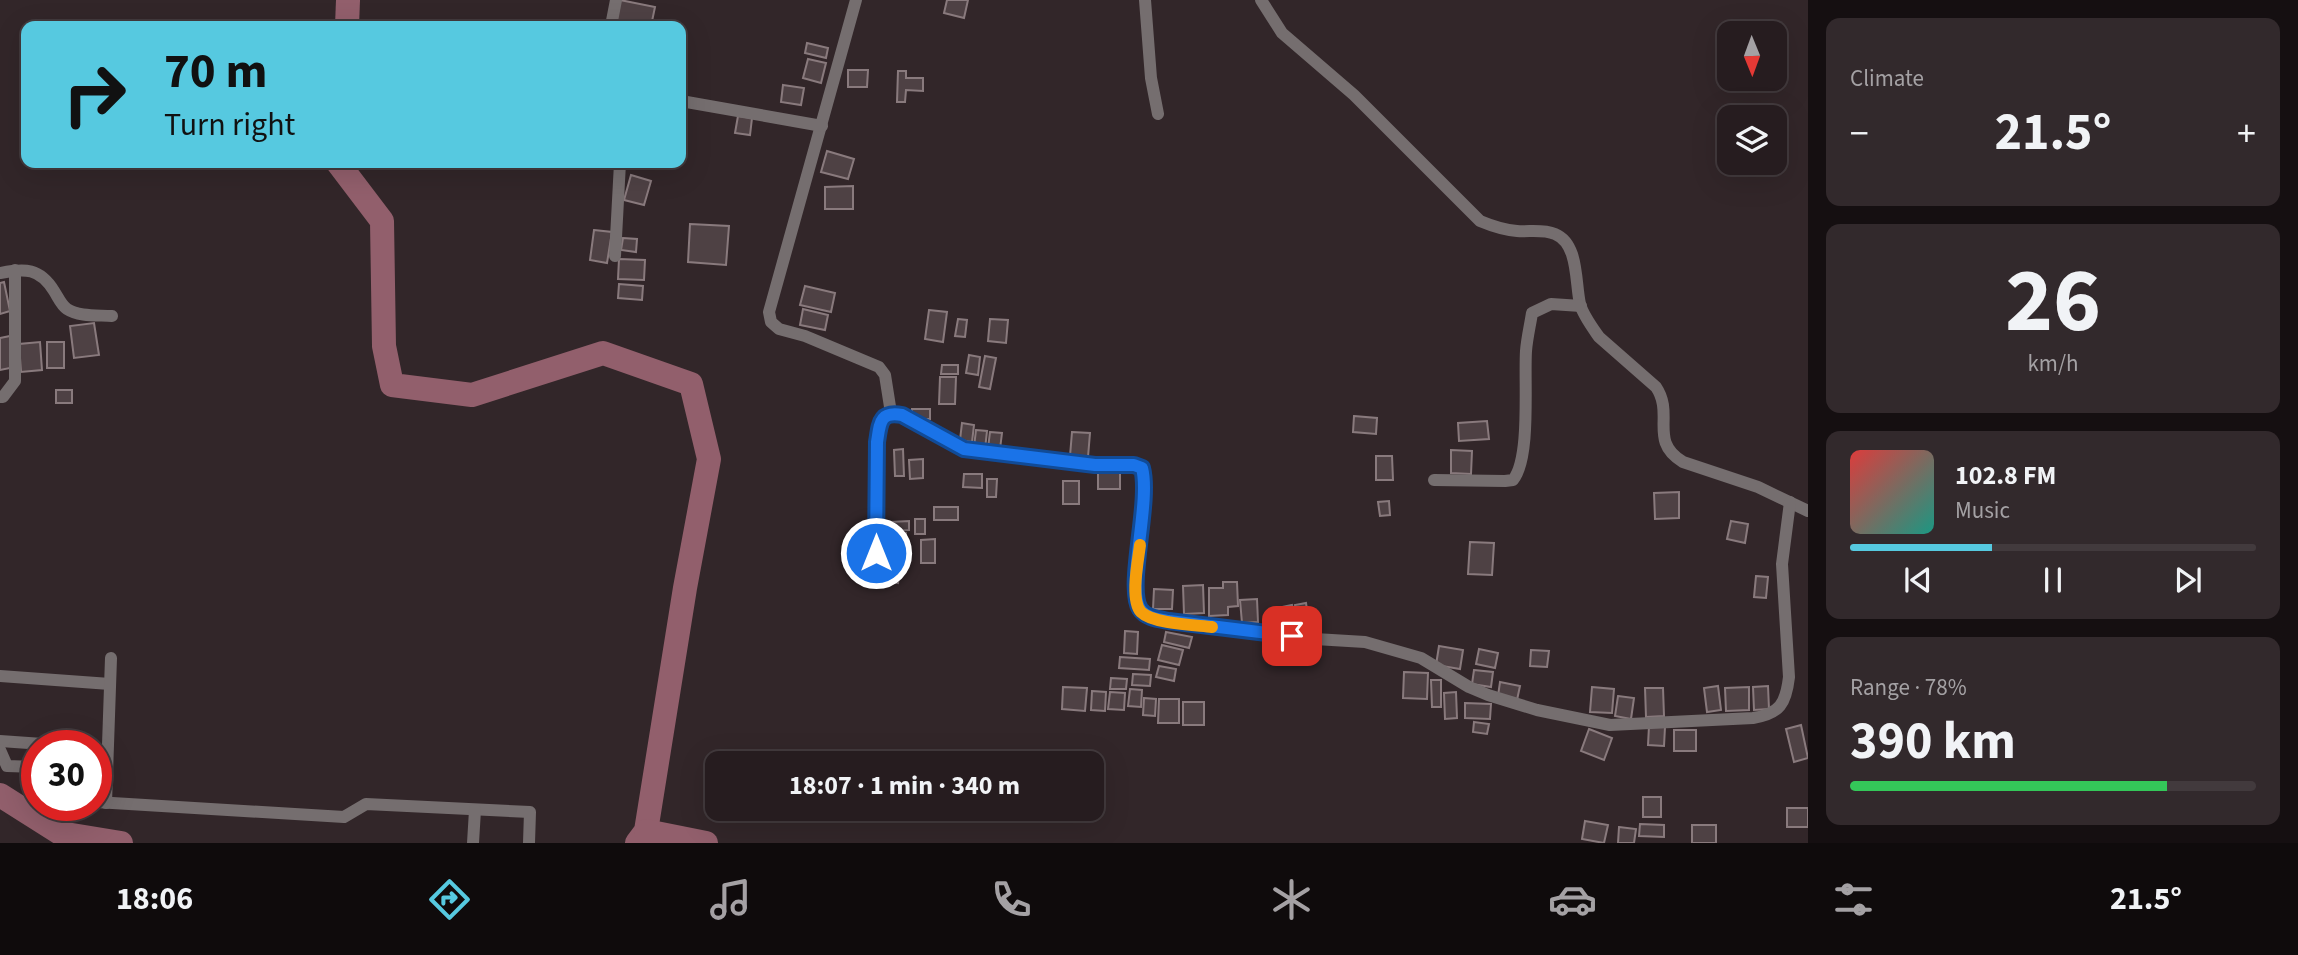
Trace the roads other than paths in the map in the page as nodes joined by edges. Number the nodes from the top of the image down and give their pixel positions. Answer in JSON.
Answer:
{"nodes":[{"id":1,"x":616,"y":0,"type":"edge"},
{"id":2,"x":856,"y":0,"type":"edge"},
{"id":3,"x":1145,"y":0,"type":"edge"},
{"id":4,"x":1261,"y":0,"type":"edge"},
{"id":5,"x":612,"y":21,"type":"edge"},
{"id":6,"x":686,"y":102,"type":"edge"},
{"id":7,"x":1158,"y":114,"type":"dead end"},
{"id":8,"x":822,"y":126,"type":"junction"},
{"id":9,"x":620,"y":168,"type":"edge"},
{"id":10,"x":615,"y":256,"type":"dead end"},
{"id":11,"x":15,"y":270,"type":"junction"},
{"id":12,"x":0,"y":273,"type":"edge"},
{"id":13,"x":1581,"y":306,"type":"junction"},
{"id":14,"x":112,"y":316,"type":"dead end"},
{"id":15,"x":0,"y":397,"type":"edge"},
{"id":16,"x":891,"y":413,"type":"junction"},
{"id":17,"x":1434,"y":480,"type":"dead end"},
{"id":18,"x":1790,"y":502,"type":"junction"},
{"id":19,"x":1808,"y":511,"type":"edge"},
{"id":20,"x":876,"y":553,"type":"dead end"},
{"id":21,"x":111,"y":658,"type":"dead end"},
{"id":22,"x":0,"y":676,"type":"edge"},
{"id":23,"x":110,"y":684,"type":"junction"},
{"id":24,"x":104,"y":730,"type":"edge"},
{"id":25,"x":0,"y":741,"type":"edge"},
{"id":26,"x":21,"y":742,"type":"edge"},
{"id":27,"x":0,"y":750,"type":"edge"},
{"id":28,"x":21,"y":766,"type":"edge"},
{"id":29,"x":112,"y":804,"type":"edge"},
{"id":30,"x":475,"y":810,"type":"junction"},
{"id":31,"x":473,"y":843,"type":"edge"},
{"id":32,"x":529,"y":843,"type":"edge"}],
"edges":[{"from":1,"to":5,"type":"street"},
{"from":2,"to":8,"type":"street"},
{"from":3,"to":7,"type":"street"},
{"from":4,"to":13,"type":"street"},
{"from":6,"to":8,"type":"street"},
{"from":8,"to":16,"type":"street"},
{"from":9,"to":10,"type":"street"},
{"from":11,"to":12,"type":"street"},
{"from":11,"to":14,"type":"street"},
{"from":11,"to":15,"type":"street"},
{"from":13,"to":17,"type":"street"},
{"from":13,"to":18,"type":"street"},
{"from":16,"to":18,"type":"street"},
{"from":16,"to":20,"type":"street"},
{"from":18,"to":19,"type":"street"},
{"from":21,"to":23,"type":"street"},
{"from":22,"to":23,"type":"street"},
{"from":23,"to":24,"type":"street"},
{"from":25,"to":26,"type":"street"},
{"from":27,"to":28,"type":"street"},
{"from":29,"to":30,"type":"street"},
{"from":30,"to":31,"type":"street"},
{"from":30,"to":32,"type":"street"}]}
